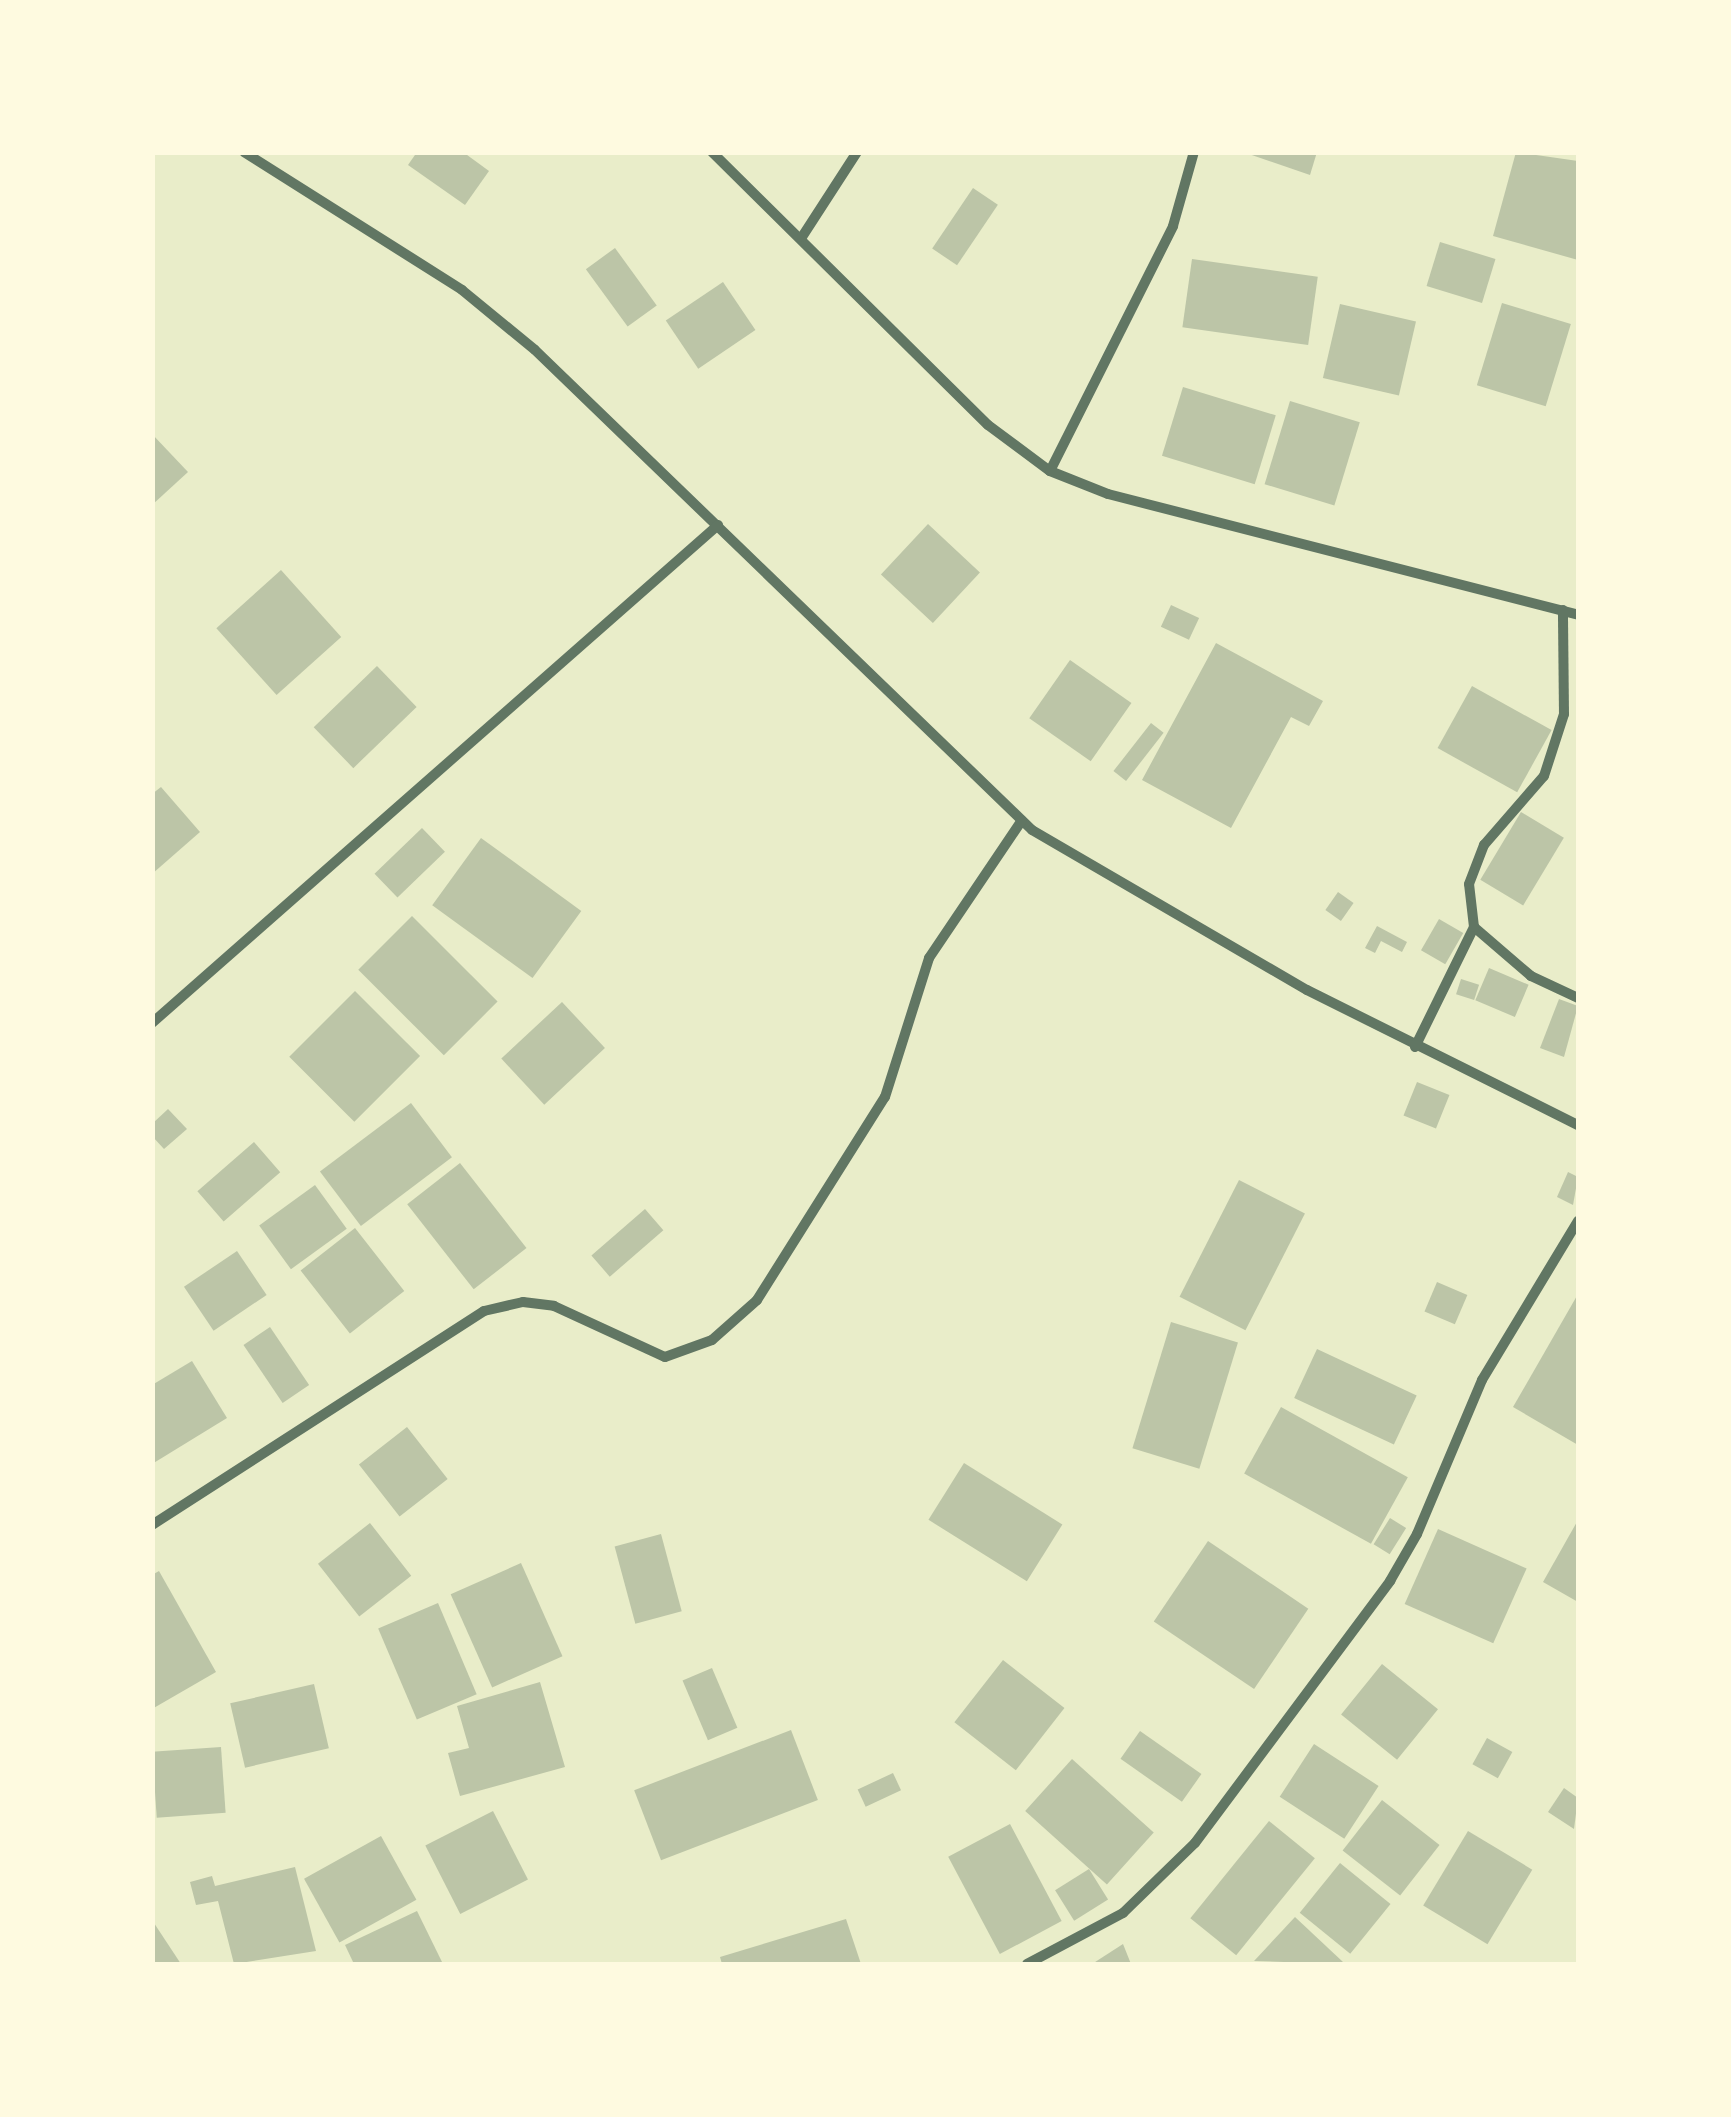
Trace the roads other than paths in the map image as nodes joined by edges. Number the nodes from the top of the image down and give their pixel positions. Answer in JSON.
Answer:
{"nodes":[{"id":1,"x":244,"y":152,"type":"edge"},
{"id":2,"x":712,"y":152,"type":"edge"},
{"id":3,"x":858,"y":152,"type":"edge"},
{"id":4,"x":1194,"y":152,"type":"edge"},
{"id":5,"x":802,"y":237,"type":"junction"},
{"id":6,"x":1050,"y":471,"type":"junction"},
{"id":7,"x":718,"y":525,"type":"junction"},
{"id":8,"x":1563,"y":610,"type":"junction"},
{"id":9,"x":1578,"y":615,"type":"edge"},
{"id":10,"x":1022,"y":820,"type":"junction"},
{"id":11,"x":1474,"y":927,"type":"junction"},
{"id":12,"x":1578,"y":998,"type":"edge"},
{"id":13,"x":152,"y":1023,"type":"edge"},
{"id":14,"x":1415,"y":1047,"type":"junction"},
{"id":15,"x":1578,"y":1125,"type":"edge"},
{"id":16,"x":1578,"y":1221,"type":"edge"},
{"id":17,"x":152,"y":1525,"type":"edge"},
{"id":18,"x":1027,"y":1964,"type":"edge"}],
"edges":[{"from":1,"to":7,"type":"street"},
{"from":2,"to":5,"type":"street"},
{"from":3,"to":5,"type":"street"},
{"from":4,"to":6,"type":"street"},
{"from":5,"to":6,"type":"street"},
{"from":6,"to":8,"type":"street"},
{"from":7,"to":10,"type":"street"},
{"from":7,"to":13,"type":"street"},
{"from":8,"to":9,"type":"street"},
{"from":8,"to":11,"type":"street"},
{"from":10,"to":14,"type":"street"},
{"from":10,"to":17,"type":"street"},
{"from":11,"to":12,"type":"street"},
{"from":11,"to":14,"type":"street"},
{"from":14,"to":15,"type":"street"},
{"from":16,"to":18,"type":"street"}]}
